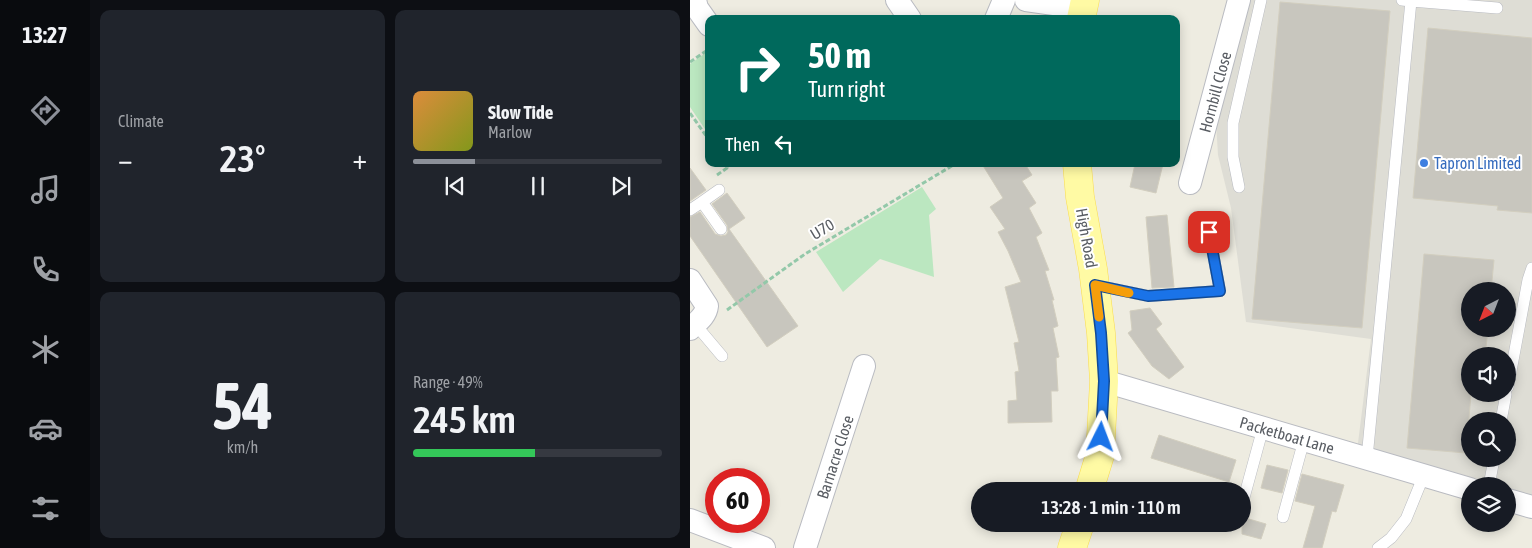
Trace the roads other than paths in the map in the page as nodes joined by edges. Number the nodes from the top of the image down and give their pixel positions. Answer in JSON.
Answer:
{"nodes":[{"id":1,"x":695,"y":0,"type":"edge"},
{"id":2,"x":896,"y":0,"type":"edge"},
{"id":3,"x":1004,"y":0,"type":"edge"},
{"id":4,"x":1026,"y":0,"type":"edge"},
{"id":5,"x":1239,"y":0,"type":"edge"},
{"id":6,"x":1261,"y":0,"type":"edge"},
{"id":7,"x":1402,"y":0,"type":"edge"},
{"id":8,"x":1411,"y":1,"type":"edge"},
{"id":9,"x":1497,"y":8,"type":"dead end"},
{"id":10,"x":1083,"y":9,"type":"edge"},
{"id":11,"x":907,"y":15,"type":"edge"},
{"id":12,"x":998,"y":15,"type":"edge"},
{"id":13,"x":705,"y":19,"type":"edge"},
{"id":14,"x":1076,"y":167,"type":"edge"},
{"id":15,"x":1190,"y":183,"type":"dead end"},
{"id":16,"x":1239,"y":187,"type":"dead end"},
{"id":17,"x":719,"y":190,"type":"dead end"},
{"id":18,"x":702,"y":202,"type":"junction"},
{"id":19,"x":690,"y":210,"type":"edge"},
{"id":20,"x":721,"y":229,"type":"dead end"},
{"id":21,"x":1209,"y":232,"type":"dead end"},
{"id":22,"x":1532,"y":268,"type":"edge"},
{"id":23,"x":690,"y":280,"type":"edge"},
{"id":24,"x":1095,"y":285,"type":"junction"},
{"id":25,"x":696,"y":322,"type":"edge"},
{"id":26,"x":1515,"y":347,"type":"edge"},
{"id":27,"x":722,"y":356,"type":"dead end"},
{"id":28,"x":864,"y":366,"type":"dead end"},
{"id":29,"x":1104,"y":381,"type":"junction"},
{"id":30,"x":1263,"y":428,"type":"junction"},
{"id":31,"x":1304,"y":440,"type":"junction"},
{"id":32,"x":1367,"y":458,"type":"junction"},
{"id":33,"x":1424,"y":475,"type":"junction"},
{"id":34,"x":1092,"y":482,"type":"edge"},
{"id":35,"x":1248,"y":482,"type":"edge"},
{"id":36,"x":1461,"y":486,"type":"edge"},
{"id":37,"x":1516,"y":502,"type":"edge"},
{"id":38,"x":1532,"y":507,"type":"edge"},
{"id":39,"x":1283,"y":517,"type":"dead end"},
{"id":40,"x":690,"y":520,"type":"edge"},
{"id":41,"x":1077,"y":532,"type":"edge"},
{"id":42,"x":764,"y":548,"type":"edge"},
{"id":43,"x":805,"y":548,"type":"edge"},
{"id":44,"x":1072,"y":548,"type":"edge"},
{"id":45,"x":1378,"y":548,"type":"edge"}],
"edges":[{"from":1,"to":13,"type":"street"},
{"from":2,"to":11,"type":"street"},
{"from":3,"to":12,"type":"street"},
{"from":4,"to":10,"type":"street"},
{"from":5,"to":15,"type":"street","name":"Hornbill Close"},
{"from":6,"to":16,"type":"lane"},
{"from":7,"to":8,"type":"lane"},
{"from":8,"to":9,"type":"lane"},
{"from":8,"to":32,"type":"lane"},
{"from":14,"to":24,"type":"main road","name":"High Road"},
{"from":17,"to":18,"type":"lane"},
{"from":18,"to":19,"type":"lane"},
{"from":18,"to":20,"type":"lane"},
{"from":21,"to":24,"type":"lane"},
{"from":22,"to":26,"type":"lane"},
{"from":23,"to":25,"type":"street"},
{"from":24,"to":29,"type":"main road","name":"High Road"},
{"from":25,"to":27,"type":"lane"},
{"from":28,"to":43,"type":"street","name":"Barnacre Close"},
{"from":29,"to":30,"type":"street","name":"Packetboat Lane"},
{"from":29,"to":34,"type":"main road","name":"High Road"},
{"from":30,"to":31,"type":"street","name":"Packetboat Lane"},
{"from":30,"to":35,"type":"lane"},
{"from":31,"to":32,"type":"street","name":"Packetboat Lane"},
{"from":31,"to":39,"type":"lane"},
{"from":32,"to":33,"type":"street","name":"Packetboat Lane"},
{"from":33,"to":36,"type":"street","name":"Packetboat Lane"},
{"from":33,"to":45,"type":"lane"},
{"from":37,"to":38,"type":"street"},
{"from":40,"to":42,"type":"street"},
{"from":41,"to":44,"type":"main road"}]}
